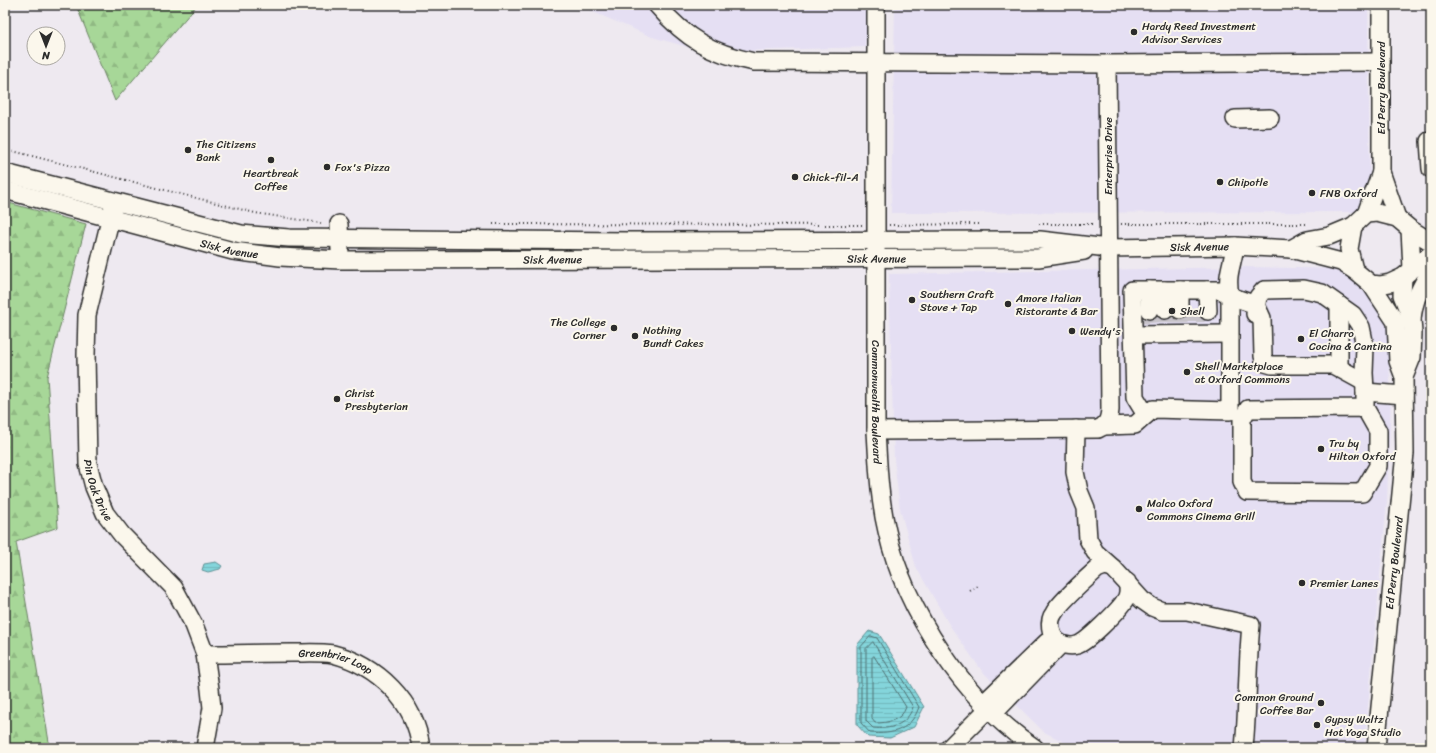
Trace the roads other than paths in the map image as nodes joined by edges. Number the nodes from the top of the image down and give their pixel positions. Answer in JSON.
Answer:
{"nodes":[{"id":1,"x":658,"y":5,"type":"edge"},
{"id":2,"x":876,"y":5,"type":"edge"},
{"id":3,"x":1381,"y":5,"type":"edge"},
{"id":4,"x":1382,"y":62,"type":"junction"},
{"id":5,"x":876,"y":63,"type":"junction"},
{"id":6,"x":1107,"y":64,"type":"junction"},
{"id":7,"x":1270,"y":118,"type":"dead end"},
{"id":8,"x":1235,"y":119,"type":"dead end"},
{"id":9,"x":1429,"y":141,"type":"dead end"},
{"id":10,"x":1431,"y":169,"type":"edge"},
{"id":11,"x":1381,"y":172,"type":"junction"},
{"id":12,"x":5,"y":173,"type":"edge"},
{"id":13,"x":5,"y":190,"type":"edge"},
{"id":14,"x":114,"y":201,"type":"junction"},
{"id":15,"x":1366,"y":214,"type":"junction"},
{"id":16,"x":1397,"y":218,"type":"junction"},
{"id":17,"x":111,"y":219,"type":"junction"},
{"id":18,"x":1353,"y":226,"type":"junction"},
{"id":19,"x":1410,"y":229,"type":"junction"},
{"id":20,"x":339,"y":232,"type":"junction"},
{"id":21,"x":876,"y":232,"type":"junction"},
{"id":22,"x":1431,"y":242,"type":"edge"},
{"id":23,"x":1108,"y":248,"type":"junction"},
{"id":24,"x":1291,"y":250,"type":"junction"},
{"id":25,"x":1234,"y":254,"type":"junction"},
{"id":26,"x":1431,"y":254,"type":"edge"},
{"id":27,"x":875,"y":260,"type":"junction"},
{"id":28,"x":341,"y":264,"type":"junction"},
{"id":29,"x":1354,"y":270,"type":"junction"},
{"id":30,"x":1431,"y":271,"type":"edge"},
{"id":31,"x":1407,"y":273,"type":"junction"},
{"id":32,"x":1371,"y":284,"type":"junction"},
{"id":33,"x":1172,"y":290,"type":"junction"},
{"id":34,"x":1230,"y":296,"type":"junction"},
{"id":35,"x":1256,"y":305,"type":"junction"},
{"id":36,"x":1339,"y":305,"type":"junction"},
{"id":37,"x":1412,"y":320,"type":"junction"},
{"id":38,"x":1171,"y":323,"type":"junction"},
{"id":39,"x":1229,"y":334,"type":"junction"},
{"id":40,"x":1339,"y":367,"type":"junction"},
{"id":41,"x":1404,"y":378,"type":"junction"},
{"id":42,"x":1365,"y":394,"type":"junction"},
{"id":43,"x":1404,"y":395,"type":"junction"},
{"id":44,"x":1146,"y":415,"type":"junction"},
{"id":45,"x":1105,"y":426,"type":"junction"},
{"id":46,"x":1076,"y":430,"type":"junction"},
{"id":47,"x":876,"y":431,"type":"junction"},
{"id":48,"x":1113,"y":568,"type":"junction"},
{"id":49,"x":1127,"y":582,"type":"junction"},
{"id":50,"x":1057,"y":640,"type":"junction"},
{"id":51,"x":205,"y":654,"type":"junction"},
{"id":52,"x":989,"y":708,"type":"junction"},
{"id":53,"x":205,"y":748,"type":"edge"},
{"id":54,"x":421,"y":748,"type":"edge"},
{"id":55,"x":949,"y":748,"type":"edge"},
{"id":56,"x":1035,"y":748,"type":"edge"},
{"id":57,"x":1244,"y":748,"type":"edge"},
{"id":58,"x":1376,"y":748,"type":"edge"}],
"edges":[{"from":1,"to":5,"type":"street"},
{"from":2,"to":5,"type":"street","name":"Commonwealth Boulevard"},
{"from":3,"to":4,"type":"street","name":"Ed Perry Boulevard"},
{"from":4,"to":6,"type":"street"},
{"from":4,"to":11,"type":"street","name":"Ed Perry Boulevard"},
{"from":5,"to":6,"type":"street"},
{"from":5,"to":21,"type":"street","name":"Commonwealth Boulevard"},
{"from":6,"to":23,"type":"street","name":"Enterprise Drive"},
{"from":7,"to":8,"type":"street"},
{"from":9,"to":10,"type":"street"},
{"from":11,"to":15,"type":"street","name":"Ed Perry Boulevard"},
{"from":11,"to":16,"type":"street","name":"Ed Perry Boulevard"},
{"from":12,"to":14,"type":"street","name":"Sisk Avenue"},
{"from":13,"to":17,"type":"street","name":"Sisk Avenue"},
{"from":14,"to":17,"type":"street","name":"Pin Oak Drive"},
{"from":14,"to":20,"type":"street","name":"Sisk Avenue"},
{"from":15,"to":16,"type":"street"},
{"from":15,"to":18,"type":"street"},
{"from":16,"to":19,"type":"street"},
{"from":17,"to":28,"type":"street","name":"Sisk Avenue"},
{"from":17,"to":51,"type":"street","name":"Pin Oak Drive"},
{"from":18,"to":24,"type":"street"},
{"from":18,"to":29,"type":"street"},
{"from":19,"to":22,"type":"street"},
{"from":19,"to":31,"type":"street"},
{"from":20,"to":21,"type":"street","name":"Sisk Avenue"},
{"from":20,"to":28,"type":"street"},
{"from":21,"to":23,"type":"street","name":"Sisk Avenue"},
{"from":21,"to":27,"type":"street","name":"Commonwealth Boulevard"},
{"from":23,"to":25,"type":"street","name":"Sisk Avenue"},
{"from":23,"to":27,"type":"street","name":"Sisk Avenue"},
{"from":23,"to":45,"type":"street","name":"Enterprise Drive"},
{"from":24,"to":25,"type":"street","name":"Sisk Avenue"},
{"from":24,"to":29,"type":"street","name":"Sisk Avenue"},
{"from":25,"to":34,"type":"street"},
{"from":26,"to":31,"type":"street"},
{"from":27,"to":28,"type":"street","name":"Sisk Avenue"},
{"from":27,"to":47,"type":"street","name":"Commonwealth Boulevard"},
{"from":29,"to":32,"type":"street","name":"Sisk Avenue"},
{"from":30,"to":37,"type":"street"},
{"from":31,"to":32,"type":"street"},
{"from":31,"to":37,"type":"street"},
{"from":32,"to":41,"type":"street","name":"Sisk Avenue"},
{"from":33,"to":34,"type":"street"},
{"from":33,"to":38,"type":"street"},
{"from":33,"to":38,"type":"street"},
{"from":33,"to":38,"type":"street"},
{"from":33,"to":38,"type":"street"},
{"from":34,"to":35,"type":"street"},
{"from":34,"to":39,"type":"street"},
{"from":35,"to":36,"type":"street"},
{"from":35,"to":40,"type":"street"},
{"from":36,"to":40,"type":"street"},
{"from":36,"to":42,"type":"street"},
{"from":37,"to":41,"type":"street"},
{"from":38,"to":39,"type":"street"},
{"from":38,"to":44,"type":"street"},
{"from":39,"to":44,"type":"street"},
{"from":40,"to":42,"type":"street"},
{"from":41,"to":43,"type":"street","name":"Ed Perry Boulevard"},
{"from":42,"to":42,"type":"street"},
{"from":42,"to":43,"type":"street"},
{"from":43,"to":58,"type":"street","name":"Ed Perry Boulevard"},
{"from":44,"to":45,"type":"street"},
{"from":45,"to":46,"type":"street"},
{"from":46,"to":47,"type":"street"},
{"from":46,"to":48,"type":"street"},
{"from":47,"to":52,"type":"street","name":"Commonwealth Boulevard"},
{"from":48,"to":49,"type":"street"},
{"from":48,"to":50,"type":"street"},
{"from":49,"to":50,"type":"street"},
{"from":49,"to":57,"type":"street"},
{"from":50,"to":52,"type":"street"},
{"from":51,"to":53,"type":"street","name":"Pin Oak Drive"},
{"from":51,"to":54,"type":"street","name":"Greenbrier Loop"},
{"from":52,"to":55,"type":"street"},
{"from":52,"to":56,"type":"street","name":"Commonwealth Boulevard"}]}
